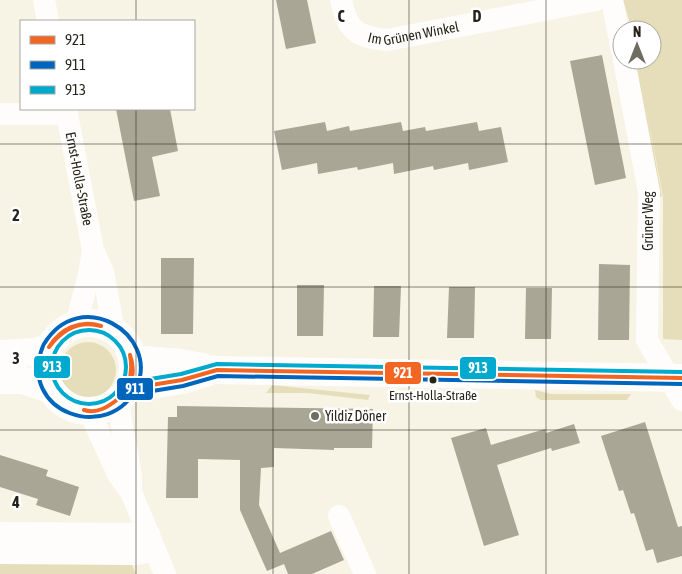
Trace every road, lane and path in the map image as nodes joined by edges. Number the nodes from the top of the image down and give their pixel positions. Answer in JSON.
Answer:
{"nodes":[{"id":1,"x":44,"y":0,"type":"edge"},
{"id":2,"x":341,"y":0,"type":"edge"},
{"id":3,"x":596,"y":0,"type":"edge"},
{"id":4,"x":612,"y":0,"type":"edge"},
{"id":5,"x":48,"y":20,"type":"edge"},
{"id":6,"x":616,"y":20,"type":"edge"},
{"id":7,"x":626,"y":70,"type":"edge"},
{"id":8,"x":66,"y":112,"type":"edge"},
{"id":9,"x":0,"y":114,"type":"edge"},
{"id":10,"x":93,"y":250,"type":"junction"},
{"id":11,"x":76,"y":325,"type":"junction"},
{"id":12,"x":114,"y":331,"type":"junction"},
{"id":13,"x":49,"y":348,"type":"junction"},
{"id":14,"x":0,"y":354,"type":"edge"},
{"id":15,"x":132,"y":359,"type":"junction"},
{"id":16,"x":217,"y":370,"type":"junction"},
{"id":17,"x":0,"y":380,"type":"edge"},
{"id":18,"x":678,"y":385,"type":"edge"},
{"id":19,"x":50,"y":389,"type":"junction"},
{"id":20,"x":123,"y":394,"type":"junction"},
{"id":21,"x":89,"y":412,"type":"junction"},
{"id":22,"x":131,"y":492,"type":"junction"},
{"id":23,"x":339,"y":516,"type":"dead end"},
{"id":24,"x":0,"y":533,"type":"edge"},
{"id":25,"x":152,"y":542,"type":"junction"},
{"id":26,"x":0,"y":553,"type":"edge"},
{"id":27,"x":165,"y":574,"type":"edge"},
{"id":28,"x":365,"y":574,"type":"edge"}],
"edges":[{"from":1,"to":5,"type":"street"},
{"from":2,"to":3,"type":"street","name":"Im Grünen Winkel"},
{"from":4,"to":6,"type":"street"},
{"from":7,"to":18,"type":"street","name":"Grüner Weg"},
{"from":8,"to":9,"type":"street"},
{"from":8,"to":10,"type":"street","name":"Ernst-Holla-Straße"},
{"from":10,"to":11,"type":"street","name":"Ernst-Holla-Straße"},
{"from":10,"to":12,"type":"street","name":"Ernst-Holla-Straße"},
{"from":11,"to":12,"type":"main road"},
{"from":11,"to":13,"type":"main road"},
{"from":12,"to":15,"type":"main road"},
{"from":13,"to":14,"type":"main road"},
{"from":13,"to":19,"type":"main road"},
{"from":15,"to":16,"type":"main road"},
{"from":15,"to":20,"type":"main road"},
{"from":16,"to":18,"type":"main road"},
{"from":16,"to":20,"type":"main road"},
{"from":17,"to":19,"type":"main road"},
{"from":19,"to":21,"type":"main road"},
{"from":20,"to":21,"type":"main road"},
{"from":20,"to":22,"type":"street"},
{"from":21,"to":22,"type":"street"},
{"from":22,"to":25,"type":"street"},
{"from":23,"to":28,"type":"street"},
{"from":24,"to":25,"type":"street"},
{"from":25,"to":26,"type":"street"},
{"from":25,"to":27,"type":"street"}]}
